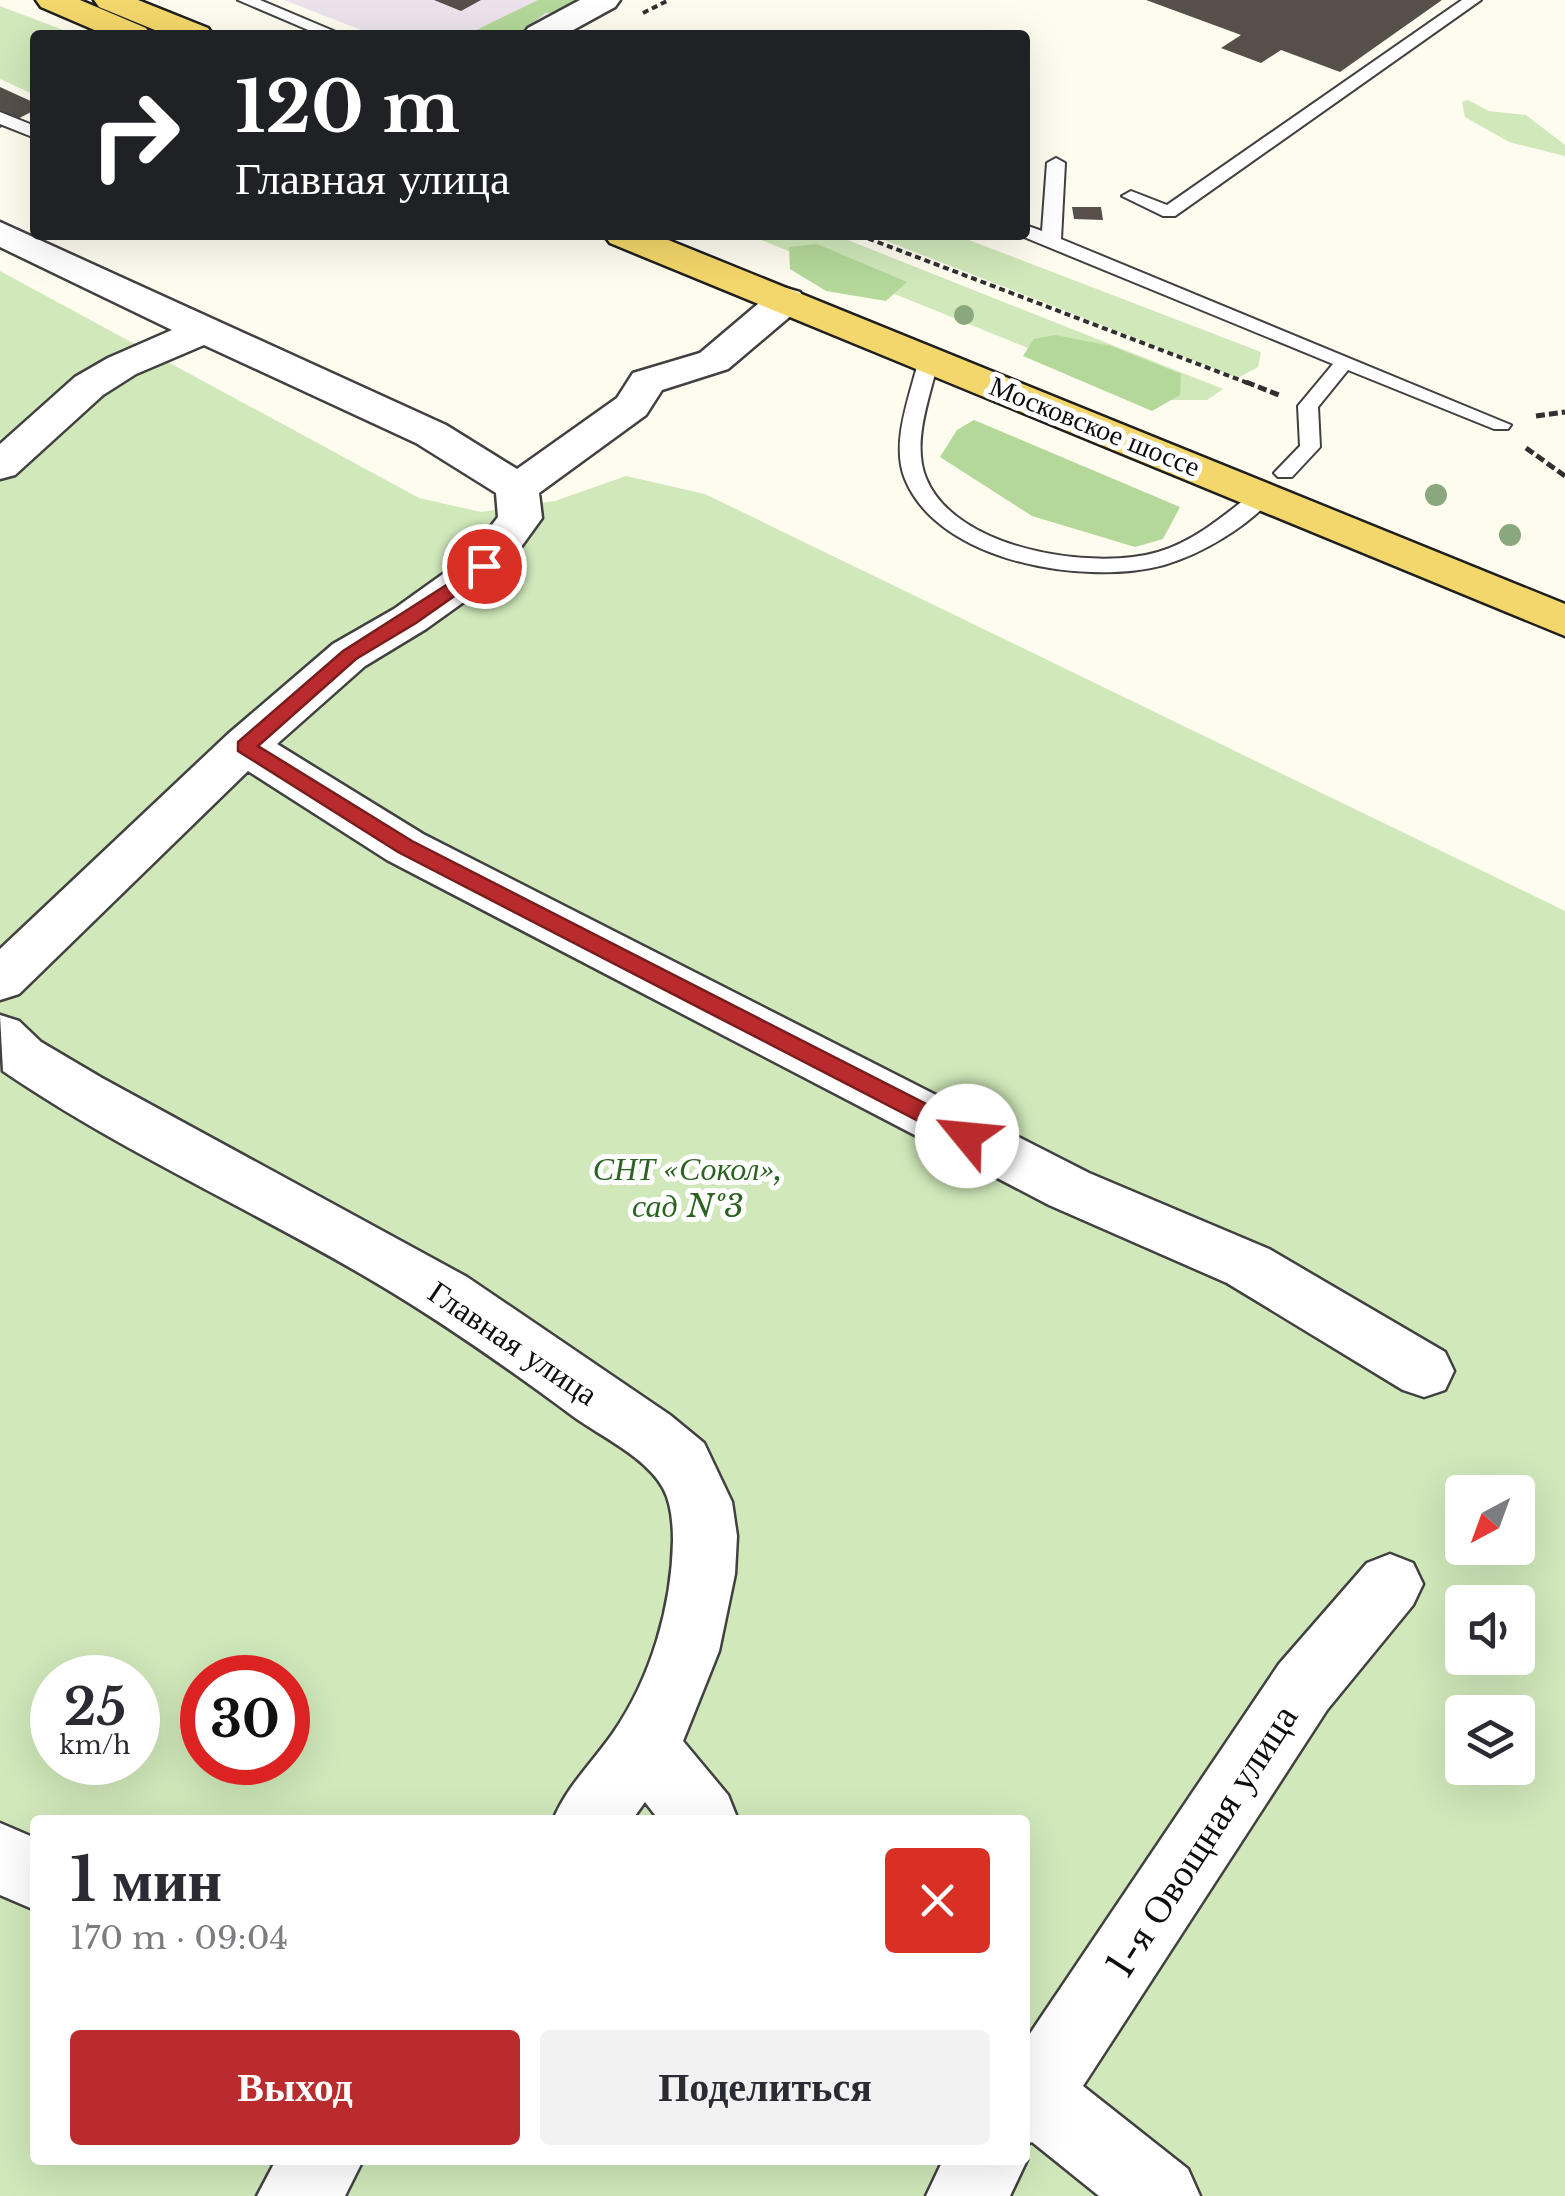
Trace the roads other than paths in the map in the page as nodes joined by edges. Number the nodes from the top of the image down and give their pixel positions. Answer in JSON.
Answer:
{"nodes":[{"id":1,"x":52,"y":0,"type":"edge"},
{"id":2,"x":110,"y":0,"type":"edge"},
{"id":3,"x":246,"y":0,"type":"edge"},
{"id":4,"x":604,"y":0,"type":"edge"},
{"id":5,"x":1474,"y":0,"type":"edge"},
{"id":6,"x":122,"y":30,"type":"edge"},
{"id":7,"x":184,"y":30,"type":"edge"},
{"id":8,"x":321,"y":30,"type":"edge"},
{"id":9,"x":549,"y":30,"type":"edge"},
{"id":10,"x":0,"y":117,"type":"edge"},
{"id":11,"x":30,"y":132,"type":"edge"},
{"id":12,"x":1056,"y":163,"type":"dead end"},
{"id":13,"x":1132,"y":196,"type":"dead end"},
{"id":14,"x":0,"y":233,"type":"edge"},
{"id":15,"x":1030,"y":233,"type":"edge"},
{"id":16,"x":635,"y":240,"type":"edge"},
{"id":17,"x":702,"y":240,"type":"edge"},
{"id":18,"x":1052,"y":242,"type":"junction"},
{"id":19,"x":786,"y":300,"type":"junction"},
{"id":20,"x":204,"y":330,"type":"junction"},
{"id":21,"x":929,"y":358,"type":"junction"},
{"id":22,"x":1345,"y":362,"type":"junction"},
{"id":23,"x":1508,"y":432,"type":"road end"},
{"id":24,"x":0,"y":466,"type":"edge"},
{"id":25,"x":1274,"y":484,"type":"junction"},
{"id":26,"x":517,"y":488,"type":"junction"},
{"id":27,"x":1565,"y":588,"type":"edge"},
{"id":28,"x":1565,"y":621,"type":"edge"},
{"id":29,"x":245,"y":746,"type":"junction"},
{"id":30,"x":7,"y":963,"type":"edge"},
{"id":31,"x":0,"y":1036,"type":"edge"},
{"id":32,"x":1424,"y":1371,"type":"dead end"},
{"id":33,"x":1390,"y":1584,"type":"dead end"},
{"id":34,"x":644,"y":1746,"type":"junction"},
{"id":35,"x":592,"y":1815,"type":"edge"},
{"id":36,"x":699,"y":1815,"type":"edge"},
{"id":37,"x":0,"y":1858,"type":"edge"},
{"id":38,"x":30,"y":1872,"type":"edge"},
{"id":39,"x":1030,"y":2094,"type":"edge"},
{"id":40,"x":1030,"y":2098,"type":"edge"},
{"id":41,"x":321,"y":2165,"type":"edge"},
{"id":42,"x":986,"y":2165,"type":"edge"},
{"id":43,"x":296,"y":2196,"type":"edge"},
{"id":44,"x":965,"y":2196,"type":"edge"},
{"id":45,"x":1162,"y":2196,"type":"edge"}],
"edges":[{"from":1,"to":6,"type":"main road"},
{"from":2,"to":7,"type":"main road"},
{"from":3,"to":8,"type":"lane"},
{"from":4,"to":9,"type":"street"},
{"from":5,"to":13,"type":"lane"},
{"from":10,"to":11,"type":"lane"},
{"from":12,"to":18,"type":"lane"},
{"from":14,"to":20,"type":"street"},
{"from":15,"to":18,"type":"lane"},
{"from":16,"to":19,"type":"main road","name":"Московское шоссе"},
{"from":17,"to":25,"type":"main road","name":"Московское шоссе"},
{"from":18,"to":22,"type":"lane"},
{"from":19,"to":21,"type":"main road","name":"Московское шоссе"},
{"from":19,"to":26,"type":"street"},
{"from":20,"to":24,"type":"street"},
{"from":20,"to":26,"type":"street"},
{"from":21,"to":25,"type":"main road","name":"Московское шоссе"},
{"from":21,"to":25,"type":"lane"},
{"from":22,"to":23,"type":"lane"},
{"from":22,"to":25,"type":"lane"},
{"from":25,"to":27,"type":"main road","name":"Московское шоссе"},
{"from":25,"to":28,"type":"main road","name":"Московское шоссе"},
{"from":26,"to":29,"type":"street"},
{"from":29,"to":30,"type":"street"},
{"from":29,"to":32,"type":"street"},
{"from":31,"to":34,"type":"street","name":"Главная улица"},
{"from":33,"to":39,"type":"street","name":"1-я Овощная улица"},
{"from":34,"to":35,"type":"street","name":"Главная улица"},
{"from":34,"to":36,"type":"street"},
{"from":37,"to":38,"type":"street"},
{"from":40,"to":45,"type":"street"},
{"from":41,"to":43,"type":"street"},
{"from":42,"to":44,"type":"street"}]}
